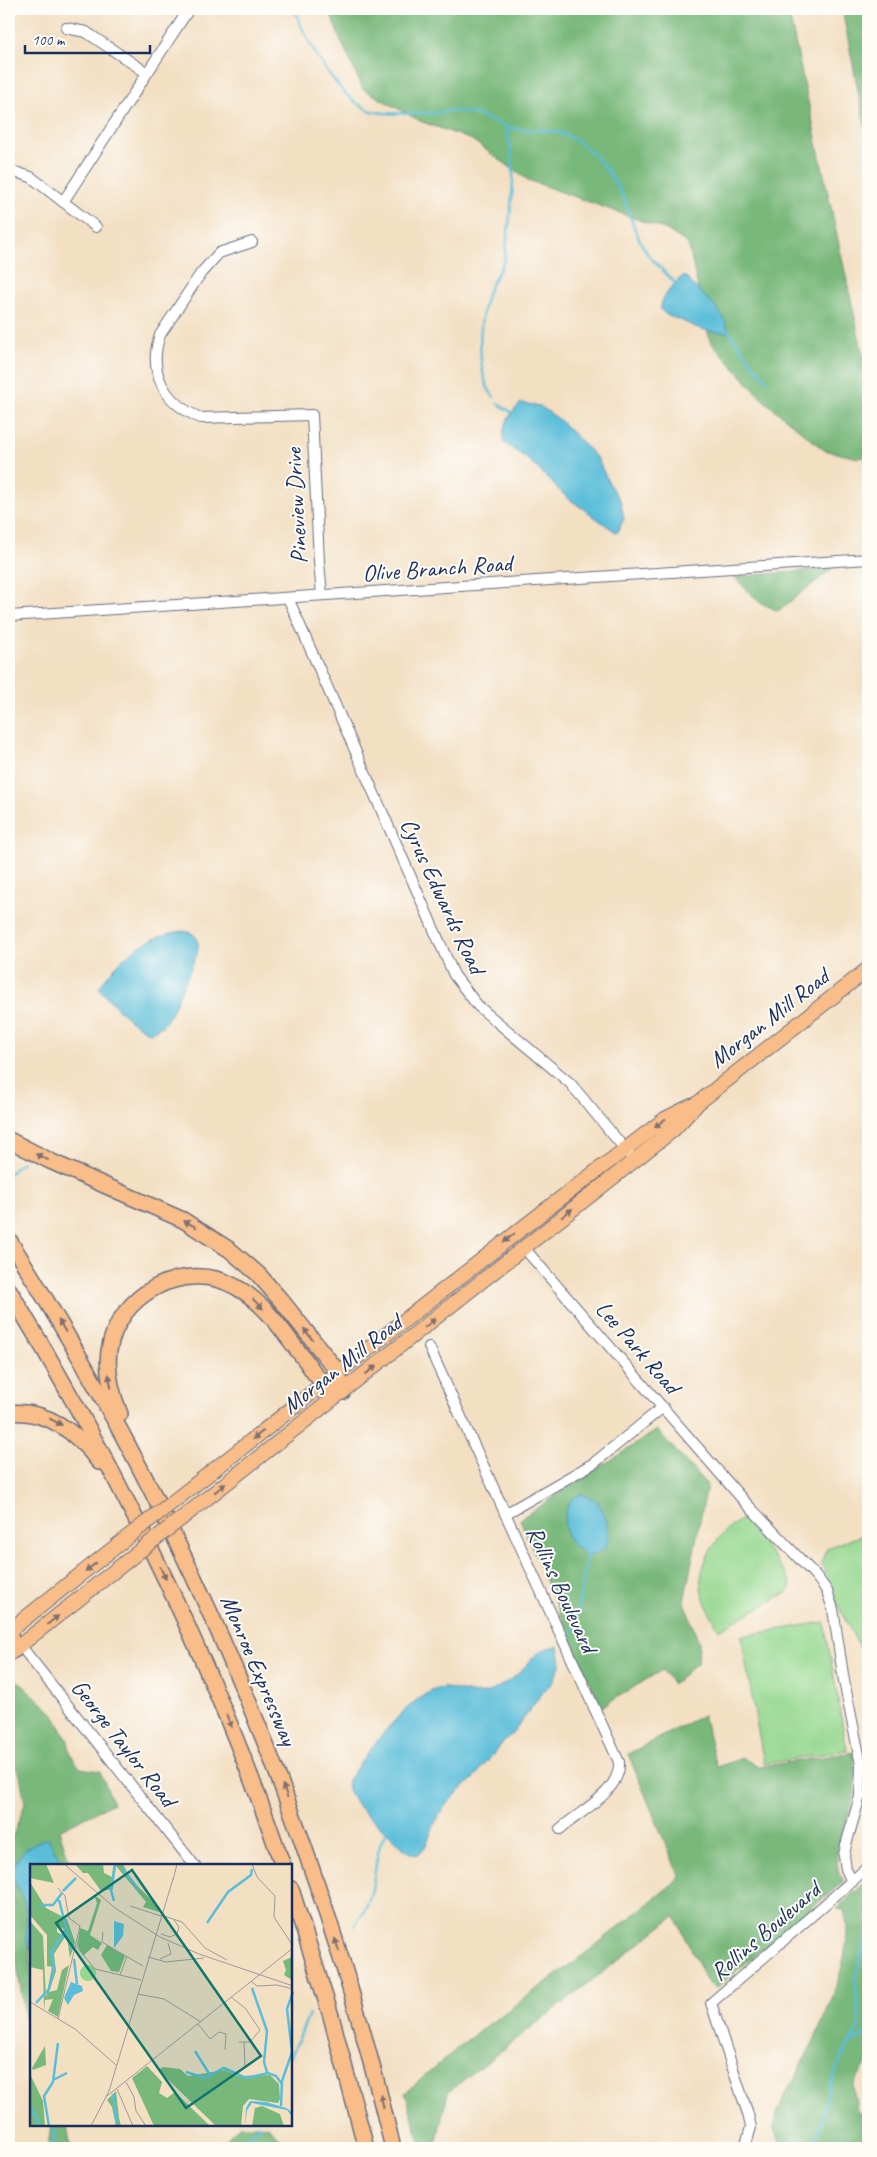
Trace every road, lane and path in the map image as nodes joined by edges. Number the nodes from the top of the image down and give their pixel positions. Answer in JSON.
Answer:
{"nodes":[{"id":1,"x":189,"y":9,"type":"edge"},
{"id":2,"x":66,"y":28,"type":"dead end"},
{"id":3,"x":147,"y":73,"type":"junction"},
{"id":4,"x":9,"y":170,"type":"edge"},
{"id":5,"x":63,"y":202,"type":"junction"},
{"id":6,"x":96,"y":228,"type":"dead end"},
{"id":7,"x":252,"y":242,"type":"dead end"},
{"id":8,"x":868,"y":559,"type":"edge"},
{"id":9,"x":322,"y":595,"type":"junction"},
{"id":10,"x":288,"y":598,"type":"junction"},
{"id":11,"x":9,"y":616,"type":"edge"},
{"id":12,"x":868,"y":969,"type":"edge"},
{"id":13,"x":9,"y":1140,"type":"edge"},
{"id":14,"x":630,"y":1155,"type":"junction"},
{"id":15,"x":9,"y":1240,"type":"edge"},
{"id":16,"x":524,"y":1248,"type":"junction"},
{"id":17,"x":9,"y":1290,"type":"edge"},
{"id":18,"x":429,"y":1346,"type":"dead end"},
{"id":19,"x":338,"y":1372,"type":"junction"},
{"id":20,"x":323,"y":1384,"type":"junction"},
{"id":21,"x":342,"y":1392,"type":"junction"},
{"id":22,"x":663,"y":1407,"type":"junction"},
{"id":23,"x":9,"y":1413,"type":"edge"},
{"id":24,"x":144,"y":1476,"type":"junction"},
{"id":25,"x":134,"y":1514,"type":"junction"},
{"id":26,"x":505,"y":1514,"type":"junction"},
{"id":27,"x":9,"y":1631,"type":"edge"},
{"id":28,"x":13,"y":1649,"type":"edge"},
{"id":29,"x":560,"y":1829,"type":"dead end"},
{"id":30,"x":193,"y":1864,"type":"edge"},
{"id":31,"x":282,"y":1864,"type":"edge"},
{"id":32,"x":868,"y":1867,"type":"edge"},
{"id":33,"x":852,"y":1882,"type":"junction"},
{"id":34,"x":292,"y":1892,"type":"edge"},
{"id":35,"x":366,"y":2148,"type":"edge"},
{"id":36,"x":393,"y":2148,"type":"edge"},
{"id":37,"x":745,"y":2148,"type":"edge"}],
"edges":[{"from":1,"to":3,"type":"street"},
{"from":2,"to":3,"type":"street"},
{"from":3,"to":5,"type":"street"},
{"from":4,"to":5,"type":"street"},
{"from":5,"to":6,"type":"street"},
{"from":7,"to":9,"type":"street","name":"Pineview Drive"},
{"from":8,"to":9,"type":"street","name":"Olive Branch Road"},
{"from":9,"to":10,"type":"street","name":"Olive Branch Road"},
{"from":10,"to":11,"type":"street","name":"Olive Branch Road"},
{"from":10,"to":14,"type":"street","name":"Cyrus Edwards Road"},
{"from":12,"to":14,"type":"main road","name":"Morgan Mill Road"},
{"from":19,"to":13,"type":"highway","one_way":true},
{"from":16,"to":14,"type":"main road","name":"Morgan Mill Road","one_way":true},
{"from":14,"to":19,"type":"main road","name":"Morgan Mill Road","one_way":true},
{"from":24,"to":15,"type":"highway","name":"Monroe Expressway","one_way":true},
{"from":21,"to":16,"type":"main road","name":"Morgan Mill Road","one_way":true},
{"from":16,"to":22,"type":"street","name":"Lee Park Road"},
{"from":17,"to":25,"type":"highway","name":"Monroe Expressway"},
{"from":18,"to":26,"type":"street","name":"Rollins Boulevard"},
{"from":19,"to":20,"type":"main road","name":"Morgan Mill Road"},
{"from":19,"to":21,"type":"highway"},
{"from":20,"to":21,"type":"highway"},
{"from":24,"to":20,"type":"highway","one_way":true},
{"from":20,"to":27,"type":"main road","name":"Morgan Mill Road","one_way":true,"bridge":true},
{"from":28,"to":21,"type":"main road","name":"Morgan Mill Road","one_way":true,"bridge":true},
{"from":22,"to":26,"type":"street"},
{"from":22,"to":33,"type":"street","name":"Lee Park Road"},
{"from":23,"to":25,"type":"highway","one_way":true},
{"from":36,"to":24,"type":"highway","name":"Monroe Expressway","one_way":true},
{"from":25,"to":31,"type":"highway","name":"Monroe Expressway","one_way":true},
{"from":26,"to":29,"type":"street","name":"Rollins Boulevard"},
{"from":27,"to":28,"type":"highway"},
{"from":28,"to":30,"type":"street","name":"George Taylor Road"},
{"from":32,"to":33,"type":"street","name":"Rollins Boulevard"},
{"from":33,"to":37,"type":"street","name":"Rollins Boulevard"},
{"from":34,"to":35,"type":"highway"}]}
